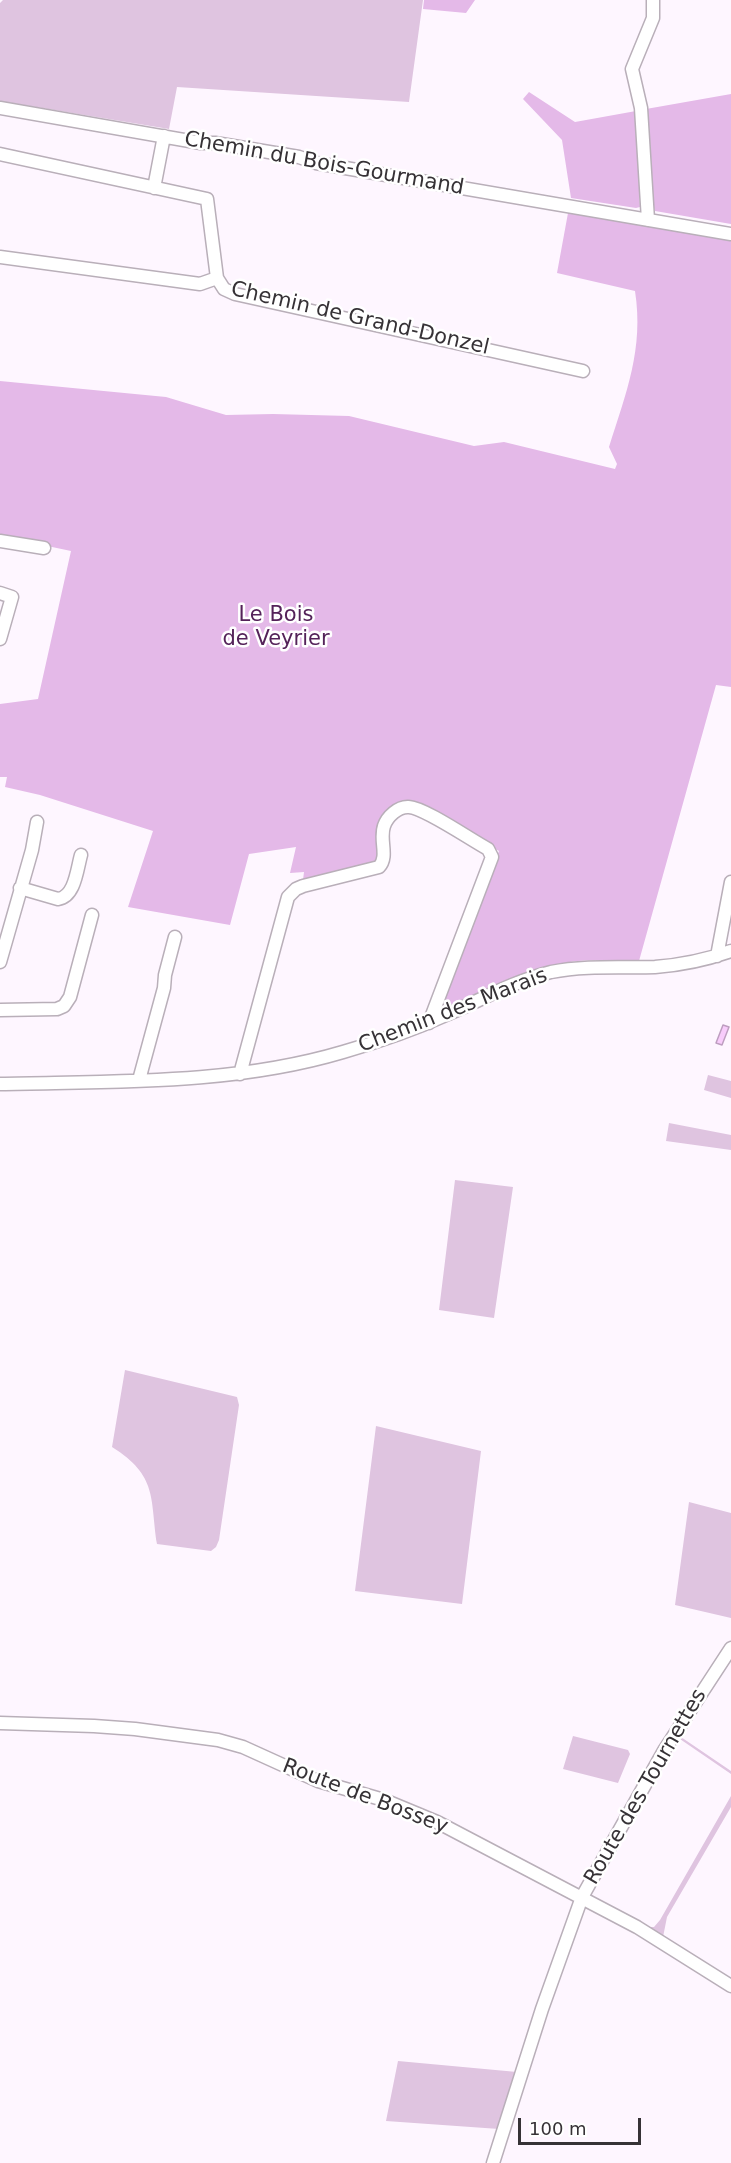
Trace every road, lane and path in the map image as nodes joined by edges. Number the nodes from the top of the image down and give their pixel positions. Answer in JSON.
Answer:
{"nodes":[{"id":1,"x":653,"y":0,"type":"edge"},
{"id":2,"x":0,"y":108,"type":"edge"},
{"id":3,"x":164,"y":136,"type":"junction"},
{"id":4,"x":0,"y":154,"type":"edge"},
{"id":5,"x":153,"y":188,"type":"junction"},
{"id":6,"x":648,"y":220,"type":"junction"},
{"id":7,"x":731,"y":234,"type":"edge"},
{"id":8,"x":0,"y":257,"type":"edge"},
{"id":9,"x":217,"y":278,"type":"junction"},
{"id":10,"x":583,"y":372,"type":"dead end"},
{"id":11,"x":0,"y":541,"type":"edge"},
{"id":12,"x":44,"y":548,"type":"dead end"},
{"id":13,"x":0,"y":593,"type":"edge"},
{"id":14,"x":0,"y":639,"type":"edge"},
{"id":15,"x":37,"y":822,"type":"dead end"},
{"id":16,"x":81,"y":855,"type":"dead end"},
{"id":17,"x":731,"y":882,"type":"edge"},
{"id":18,"x":20,"y":888,"type":"junction"},
{"id":19,"x":92,"y":915,"type":"dead end"},
{"id":20,"x":175,"y":937,"type":"dead end"},
{"id":21,"x":731,"y":951,"type":"edge"},
{"id":22,"x":717,"y":956,"type":"junction"},
{"id":23,"x":0,"y":962,"type":"edge"},
{"id":24,"x":0,"y":1010,"type":"edge"},
{"id":25,"x":429,"y":1023,"type":"junction"},
{"id":26,"x":240,"y":1074,"type":"junction"},
{"id":27,"x":139,"y":1080,"type":"junction"},
{"id":28,"x":0,"y":1084,"type":"edge"},
{"id":29,"x":731,"y":1648,"type":"edge"},
{"id":30,"x":0,"y":1723,"type":"edge"},
{"id":31,"x":582,"y":1897,"type":"junction"},
{"id":32,"x":731,"y":1986,"type":"edge"},
{"id":33,"x":493,"y":2163,"type":"edge"}],
"edges":[{"from":1,"to":6,"type":"street"},
{"from":2,"to":3,"type":"street","name":"Chemin du Bois-Gourmand"},
{"from":3,"to":5,"type":"street"},
{"from":3,"to":6,"type":"street","name":"Chemin du Bois-Gourmand"},
{"from":4,"to":5,"type":"street","name":"Chemin de Grand-Donzel"},
{"from":5,"to":9,"type":"street","name":"Chemin de Grand-Donzel"},
{"from":6,"to":7,"type":"street","name":"Chemin du Bois-Gourmand"},
{"from":8,"to":9,"type":"street"},
{"from":9,"to":10,"type":"street","name":"Chemin de Grand-Donzel"},
{"from":11,"to":12,"type":"street"},
{"from":13,"to":14,"type":"street"},
{"from":15,"to":18,"type":"street"},
{"from":16,"to":18,"type":"street"},
{"from":17,"to":22,"type":"street"},
{"from":18,"to":23,"type":"street"},
{"from":19,"to":24,"type":"street"},
{"from":20,"to":27,"type":"street"},
{"from":21,"to":22,"type":"street","name":"Chemin des Marais"},
{"from":22,"to":25,"type":"street","name":"Chemin des Marais"},
{"from":25,"to":26,"type":"street","name":"Chemin des Marais"},
{"from":25,"to":26,"type":"street"},
{"from":26,"to":27,"type":"street","name":"Chemin des Marais"},
{"from":27,"to":28,"type":"street","name":"Chemin des Marais"},
{"from":29,"to":31,"type":"street","name":"Route des Tournettes"},
{"from":30,"to":31,"type":"street","name":"Route de Bossey"},
{"from":31,"to":32,"type":"street","name":"Route de Bossey"},
{"from":31,"to":33,"type":"street","name":"Route des Tournettes"}]}
